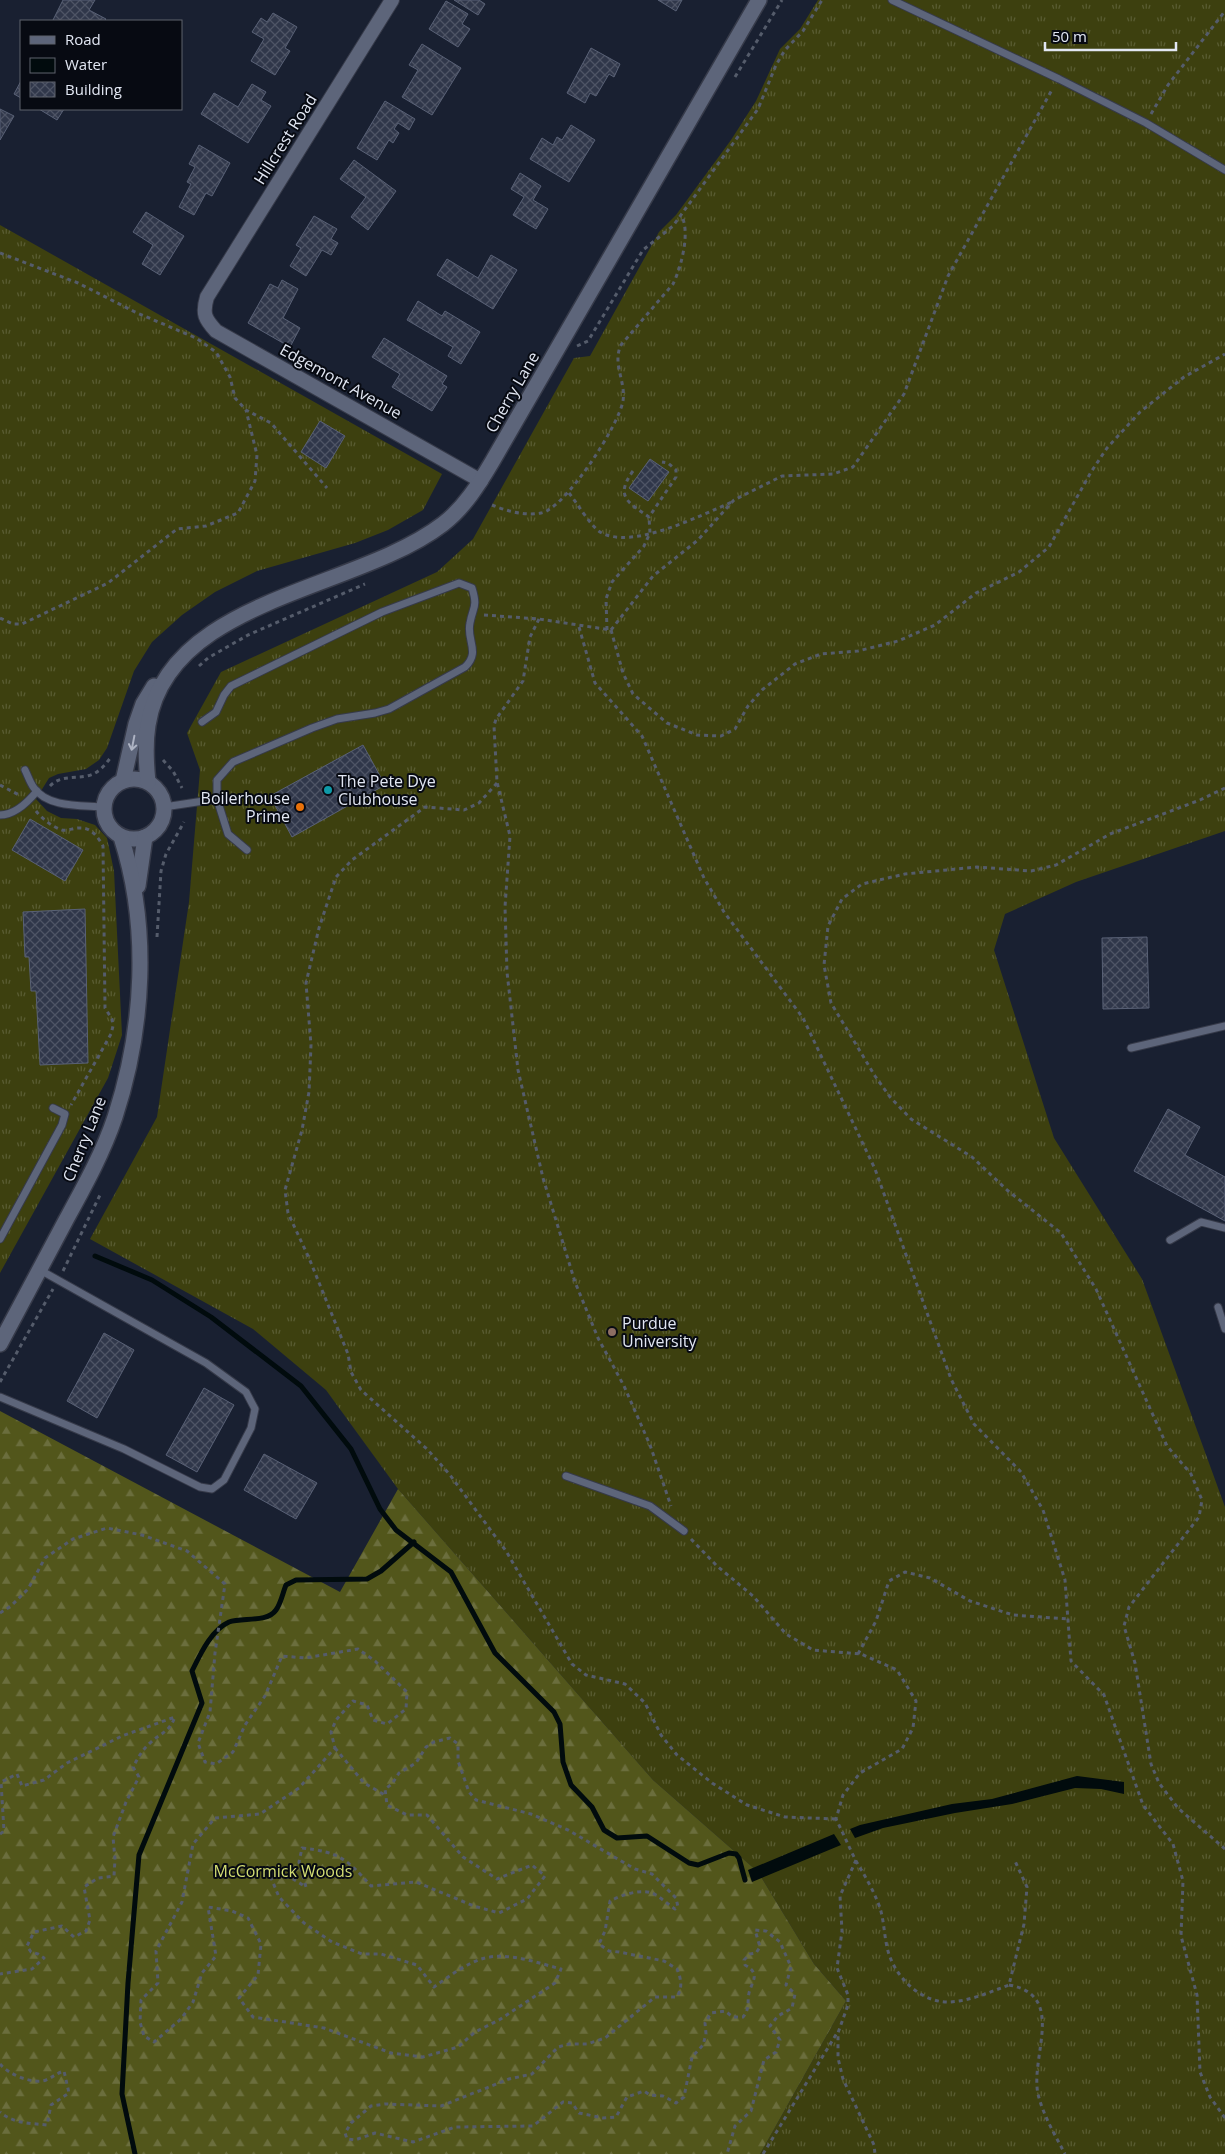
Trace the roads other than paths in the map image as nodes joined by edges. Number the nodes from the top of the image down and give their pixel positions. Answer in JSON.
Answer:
{"nodes":[{"id":1,"x":392,"y":0,"type":"edge"},
{"id":2,"x":759,"y":0,"type":"edge"},
{"id":3,"x":892,"y":0,"type":"edge"},
{"id":4,"x":1225,"y":170,"type":"edge"},
{"id":5,"x":207,"y":297,"type":"joint"},
{"id":6,"x":481,"y":480,"type":"junction"},
{"id":7,"x":170,"y":671,"type":"junction"},
{"id":8,"x":202,"y":722,"type":"dead end"},
{"id":9,"x":25,"y":770,"type":"dead end"},
{"id":10,"x":123,"y":781,"type":"junction"},
{"id":11,"x":148,"y":782,"type":"junction"},
{"id":12,"x":37,"y":791,"type":"junction"},
{"id":13,"x":217,"y":799,"type":"junction"},
{"id":14,"x":103,"y":807,"type":"junction"},
{"id":15,"x":164,"y":807,"type":"junction"},
{"id":16,"x":0,"y":814,"type":"edge"},
{"id":17,"x":122,"y":837,"type":"junction"},
{"id":18,"x":146,"y":837,"type":"junction"},
{"id":19,"x":246,"y":850,"type":"dead end"},
{"id":20,"x":136,"y":900,"type":"junction"},
{"id":21,"x":1225,"y":1026,"type":"edge"},
{"id":22,"x":1131,"y":1048,"type":"dead end"},
{"id":23,"x":53,"y":1108,"type":"dead end"},
{"id":24,"x":1225,"y":1228,"type":"edge"},
{"id":25,"x":0,"y":1238,"type":"edge"},
{"id":26,"x":1170,"y":1240,"type":"dead end"},
{"id":27,"x":40,"y":1270,"type":"junction"},
{"id":28,"x":1218,"y":1307,"type":"dead end"},
{"id":29,"x":1225,"y":1329,"type":"edge"},
{"id":30,"x":0,"y":1344,"type":"edge"},
{"id":31,"x":0,"y":1397,"type":"edge"},
{"id":32,"x":566,"y":1476,"type":"dead end"},
{"id":33,"x":684,"y":1531,"type":"road end"}],
"edges":[{"from":1,"to":5,"type":"street","name":"Hillcrest Road"},
{"from":2,"to":6,"type":"street","name":"Cherry Lane"},
{"from":3,"to":4,"type":"lane"},
{"from":5,"to":6,"type":"street","name":"Edgemont Avenue"},
{"from":6,"to":7,"type":"street","name":"Cherry Lane"},
{"from":7,"to":10,"type":"street","name":"Cherry Lane","one_way":true},
{"from":7,"to":11,"type":"street","name":"Cherry Lane"},
{"from":8,"to":13,"type":"lane"},
{"from":9,"to":12,"type":"lane"},
{"from":10,"to":11,"type":"street"},
{"from":10,"to":14,"type":"street"},
{"from":11,"to":15,"type":"street"},
{"from":12,"to":14,"type":"lane"},
{"from":12,"to":16,"type":"lane"},
{"from":13,"to":15,"type":"lane"},
{"from":13,"to":19,"type":"lane"},
{"from":14,"to":17,"type":"street"},
{"from":15,"to":18,"type":"street"},
{"from":17,"to":18,"type":"street"},
{"from":17,"to":20,"type":"street","name":"Cherry Lane"},
{"from":18,"to":20,"type":"street","name":"Cherry Lane"},
{"from":20,"to":27,"type":"street","name":"Cherry Lane"},
{"from":21,"to":22,"type":"lane"},
{"from":23,"to":25,"type":"lane"},
{"from":24,"to":26,"type":"lane"},
{"from":27,"to":30,"type":"street","name":"Cherry Lane"},
{"from":27,"to":31,"type":"lane"},
{"from":28,"to":29,"type":"lane"},
{"from":32,"to":33,"type":"lane"}]}
